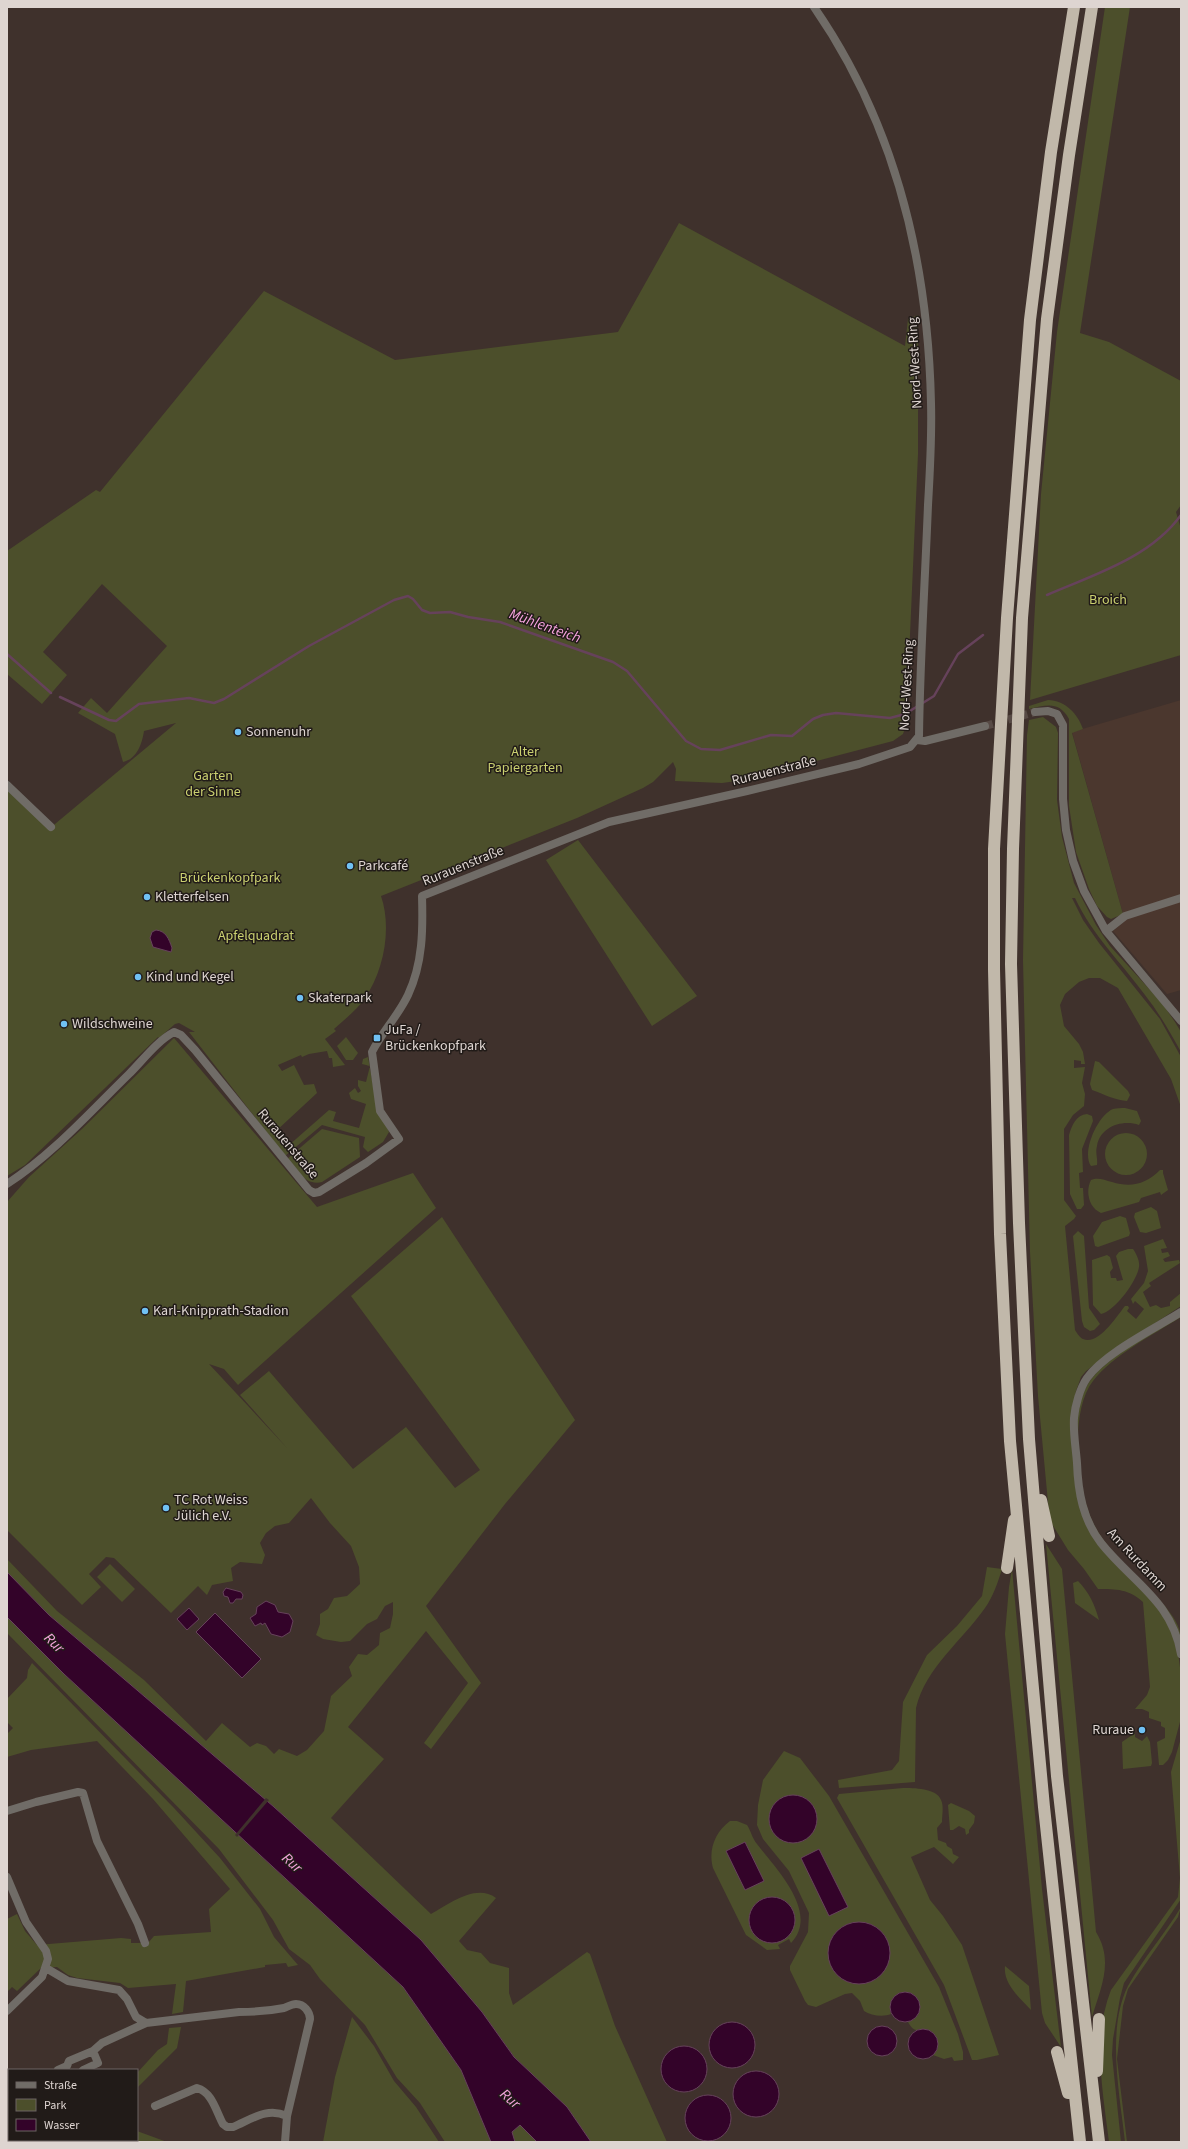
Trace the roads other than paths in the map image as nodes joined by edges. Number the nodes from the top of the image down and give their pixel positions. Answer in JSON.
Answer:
{"nodes":[{"id":1,"x":814,"y":7,"type":"edge"},
{"id":2,"x":1074,"y":7,"type":"edge"},
{"id":3,"x":1092,"y":7,"type":"edge"},
{"id":4,"x":1035,"y":712,"type":"tunnel mouth"},
{"id":5,"x":986,"y":726,"type":"tunnel mouth"},
{"id":6,"x":917,"y":740,"type":"junction"},
{"id":7,"x":7,"y":785,"type":"edge"},
{"id":8,"x":51,"y":827,"type":"dead end"},
{"id":9,"x":1181,"y":898,"type":"edge"},
{"id":10,"x":1106,"y":930,"type":"junction"},
{"id":11,"x":1181,"y":1021,"type":"edge"},
{"id":12,"x":7,"y":1184,"type":"edge"},
{"id":13,"x":1181,"y":1312,"type":"edge"},
{"id":14,"x":1029,"y":1439,"type":"junction"},
{"id":15,"x":1016,"y":1501,"type":"junction"},
{"id":16,"x":1049,"y":1536,"type":"dead end"},
{"id":17,"x":1007,"y":1568,"type":"dead end"},
{"id":18,"x":1181,"y":1654,"type":"edge"},
{"id":19,"x":7,"y":1811,"type":"edge"},
{"id":20,"x":7,"y":1877,"type":"edge"},
{"id":21,"x":145,"y":1943,"type":"dead end"},
{"id":22,"x":46,"y":1968,"type":"junction"},
{"id":23,"x":7,"y":2011,"type":"edge"},
{"id":24,"x":1099,"y":2019,"type":"dead end"},
{"id":25,"x":146,"y":2023,"type":"junction"},
{"id":26,"x":93,"y":2051,"type":"junction"},
{"id":27,"x":1057,"y":2052,"type":"dead end"},
{"id":28,"x":68,"y":2068,"type":"edge"},
{"id":29,"x":85,"y":2069,"type":"edge"},
{"id":30,"x":155,"y":2106,"type":"dead end"},
{"id":31,"x":1095,"y":2115,"type":"junction"},
{"id":32,"x":287,"y":2116,"type":"junction"},
{"id":33,"x":285,"y":2142,"type":"edge"},
{"id":34,"x":1079,"y":2142,"type":"edge"},
{"id":35,"x":1099,"y":2142,"type":"edge"}],
"edges":[{"from":1,"to":6,"type":"street","name":"Nord-West-Ring"},
{"from":2,"to":15,"type":"highway"},
{"from":3,"to":14,"type":"highway"},
{"from":4,"to":10,"type":"street"},
{"from":5,"to":6,"type":"street","name":"Rurauenstraße"},
{"from":6,"to":12,"type":"street","name":"Rurauenstraße"},
{"from":7,"to":8,"type":"street"},
{"from":9,"to":10,"type":"street"},
{"from":10,"to":11,"type":"street"},
{"from":13,"to":18,"type":"street","name":"Am Rurdamm"},
{"from":14,"to":16,"type":"highway"},
{"from":14,"to":31,"type":"highway"},
{"from":15,"to":17,"type":"highway"},
{"from":15,"to":34,"type":"highway"},
{"from":19,"to":21,"type":"street"},
{"from":20,"to":22,"type":"street"},
{"from":22,"to":23,"type":"street"},
{"from":22,"to":25,"type":"street"},
{"from":24,"to":31,"type":"highway"},
{"from":25,"to":26,"type":"street"},
{"from":25,"to":32,"type":"street"},
{"from":26,"to":28,"type":"street"},
{"from":26,"to":29,"type":"street"},
{"from":27,"to":34,"type":"highway"},
{"from":30,"to":32,"type":"street"},
{"from":31,"to":35,"type":"highway"},
{"from":32,"to":33,"type":"street"}]}
